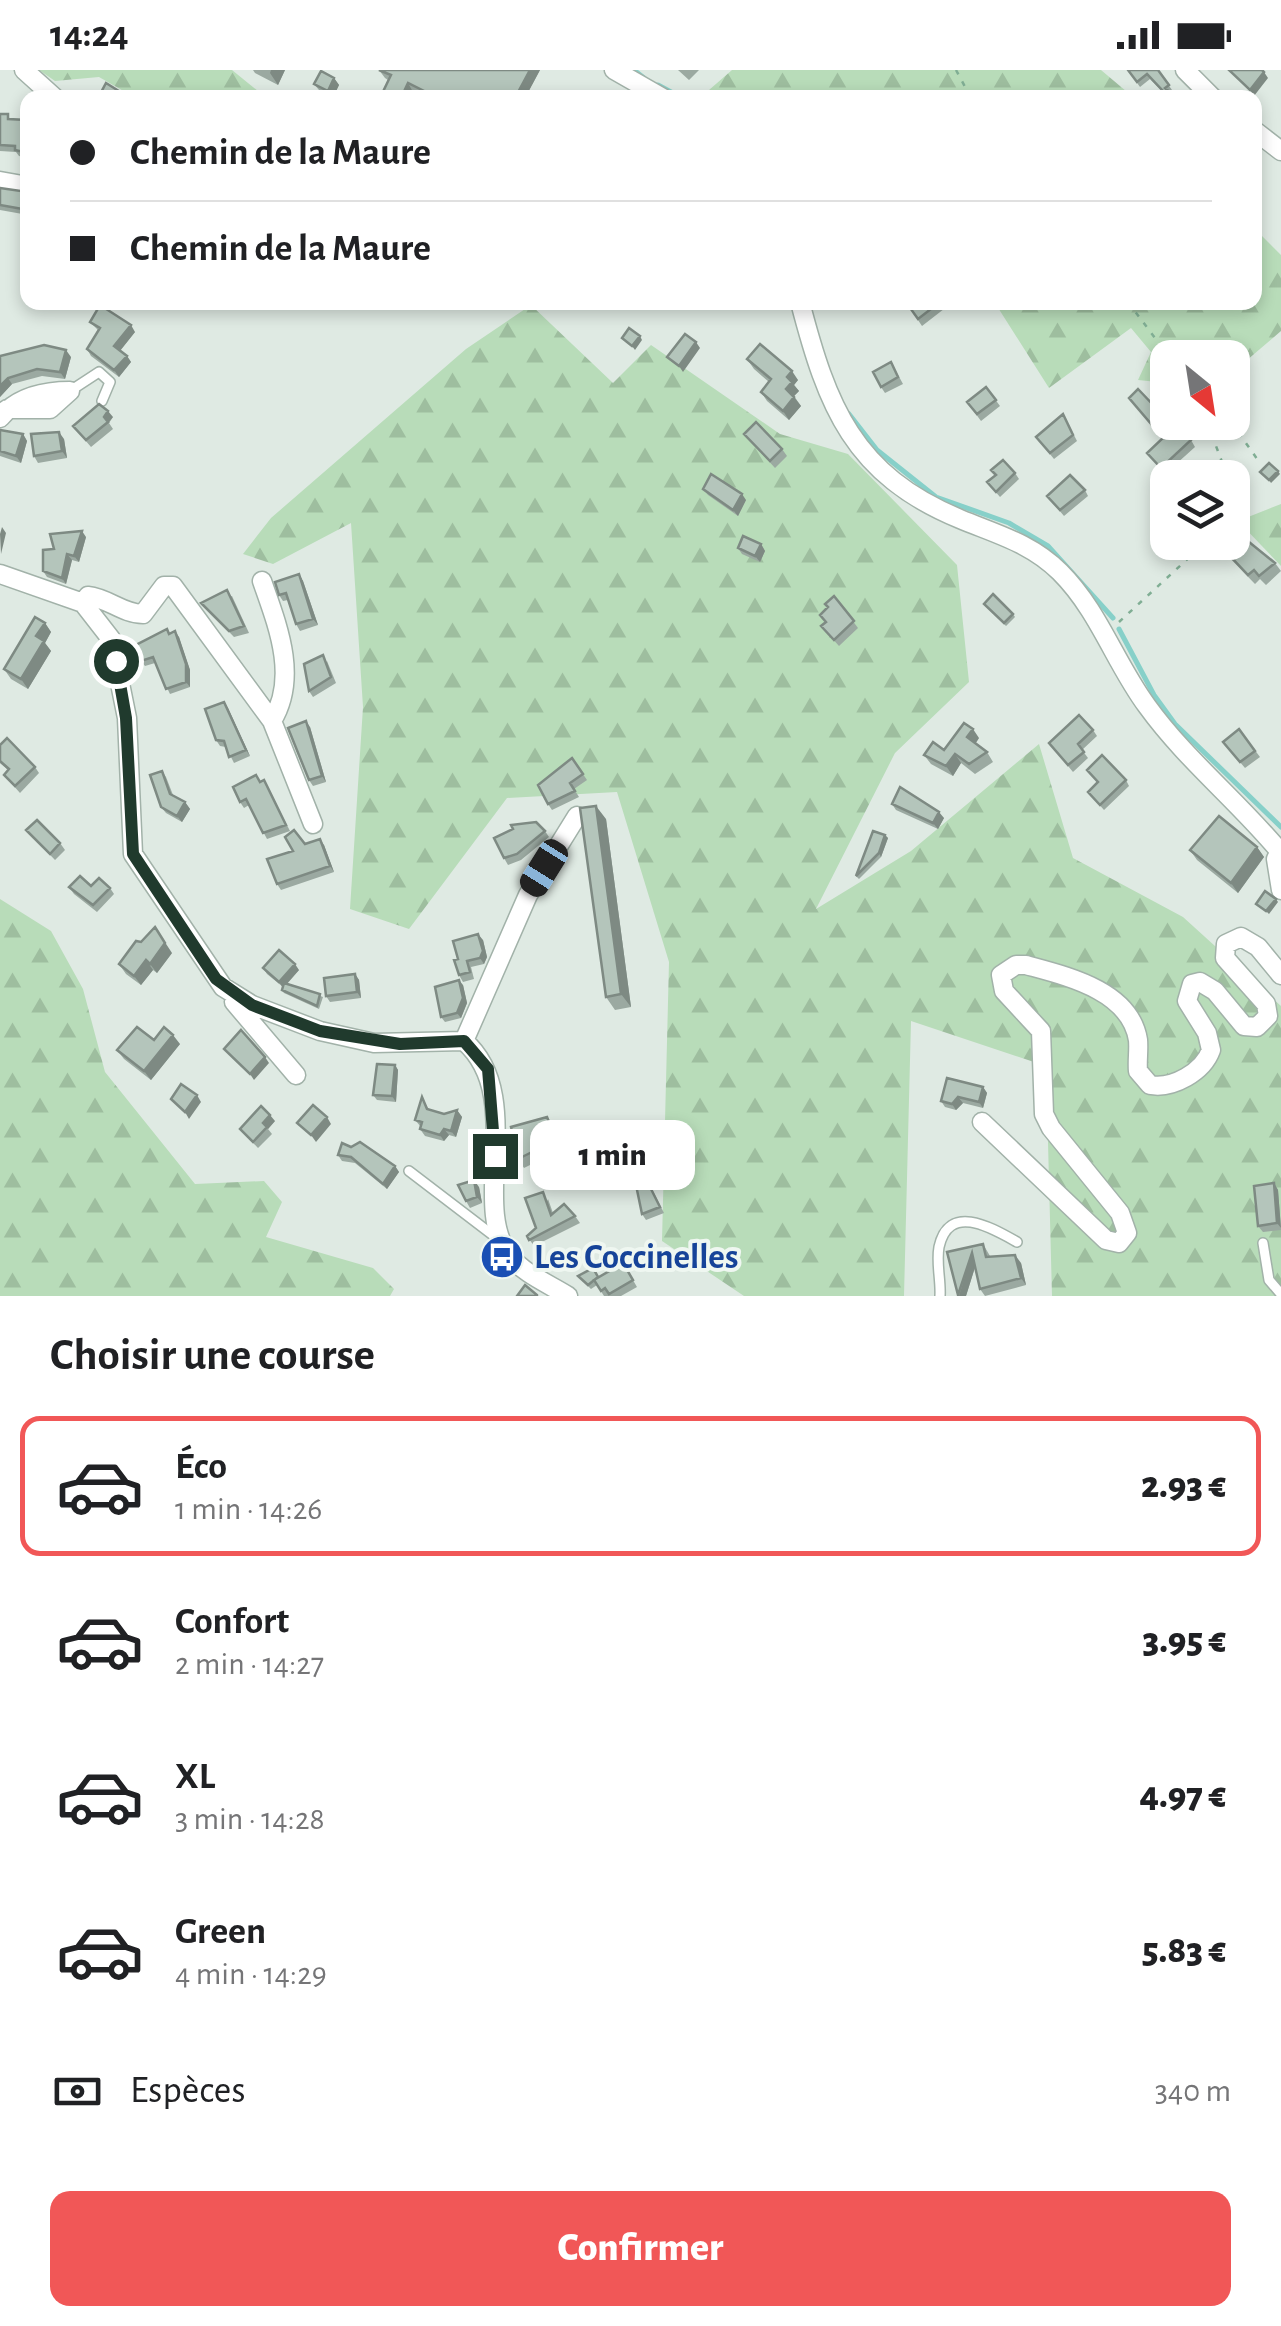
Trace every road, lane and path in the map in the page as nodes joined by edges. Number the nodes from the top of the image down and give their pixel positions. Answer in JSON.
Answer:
{"nodes":[{"id":1,"x":24,"y":70,"type":"edge"},
{"id":2,"x":614,"y":70,"type":"edge"},
{"id":3,"x":1185,"y":70,"type":"edge"},
{"id":4,"x":46,"y":90,"type":"edge"},
{"id":5,"x":649,"y":90,"type":"edge"},
{"id":6,"x":1204,"y":90,"type":"edge"},
{"id":7,"x":802,"y":310,"type":"edge"},
{"id":8,"x":1134,"y":310,"type":"edge"},
{"id":9,"x":1156,"y":340,"type":"edge"},
{"id":10,"x":70,"y":392,"type":"joint"},
{"id":11,"x":102,"y":401,"type":"edge"},
{"id":12,"x":4,"y":413,"type":"edge"},
{"id":13,"x":1244,"y":440,"type":"edge"},
{"id":14,"x":1260,"y":463,"type":"dead end"},
{"id":15,"x":1187,"y":560,"type":"edge"},
{"id":16,"x":0,"y":574,"type":"edge"},
{"id":17,"x":262,"y":581,"type":"dead end"},
{"id":18,"x":83,"y":602,"type":"junction"},
{"id":19,"x":1104,"y":630,"type":"junction"},
{"id":20,"x":272,"y":720,"type":"junction"},
{"id":21,"x":577,"y":816,"type":"edge"},
{"id":22,"x":313,"y":824,"type":"dead end"},
{"id":23,"x":1280,"y":852,"type":"edge"},
{"id":24,"x":1281,"y":890,"type":"edge"},
{"id":25,"x":1281,"y":975,"type":"edge"},
{"id":26,"x":230,"y":992,"type":"junction"},
{"id":27,"x":464,"y":1041,"type":"junction"},
{"id":28,"x":296,"y":1074,"type":"dead end"},
{"id":29,"x":982,"y":1122,"type":"dead end"},
{"id":30,"x":410,"y":1171,"type":"dead end"},
{"id":31,"x":500,"y":1240,"type":"junction"},
{"id":32,"x":1017,"y":1242,"type":"dead end"},
{"id":33,"x":1263,"y":1243,"type":"dead end"},
{"id":34,"x":1281,"y":1294,"type":"edge"},
{"id":35,"x":568,"y":1296,"type":"edge"},
{"id":36,"x":940,"y":1296,"type":"edge"}],
"edges":[{"from":1,"to":4,"type":"street"},
{"from":2,"to":5,"type":"street"},
{"from":3,"to":6,"type":"street"},
{"from":7,"to":19,"type":"street"},
{"from":8,"to":9,"type":"path"},
{"from":10,"to":11,"type":"lane"},
{"from":10,"to":12,"type":"street"},
{"from":13,"to":14,"type":"path"},
{"from":15,"to":19,"type":"path"},
{"from":16,"to":18,"type":"street"},
{"from":17,"to":20,"type":"street"},
{"from":18,"to":20,"type":"street"},
{"from":18,"to":26,"type":"street"},
{"from":19,"to":23,"type":"street"},
{"from":20,"to":22,"type":"street"},
{"from":21,"to":27,"type":"street"},
{"from":23,"to":24,"type":"street"},
{"from":25,"to":29,"type":"street"},
{"from":26,"to":27,"type":"street"},
{"from":26,"to":28,"type":"street"},
{"from":27,"to":31,"type":"street"},
{"from":30,"to":31,"type":"lane"},
{"from":31,"to":35,"type":"street"},
{"from":32,"to":36,"type":"lane"},
{"from":33,"to":34,"type":"lane"}]}
